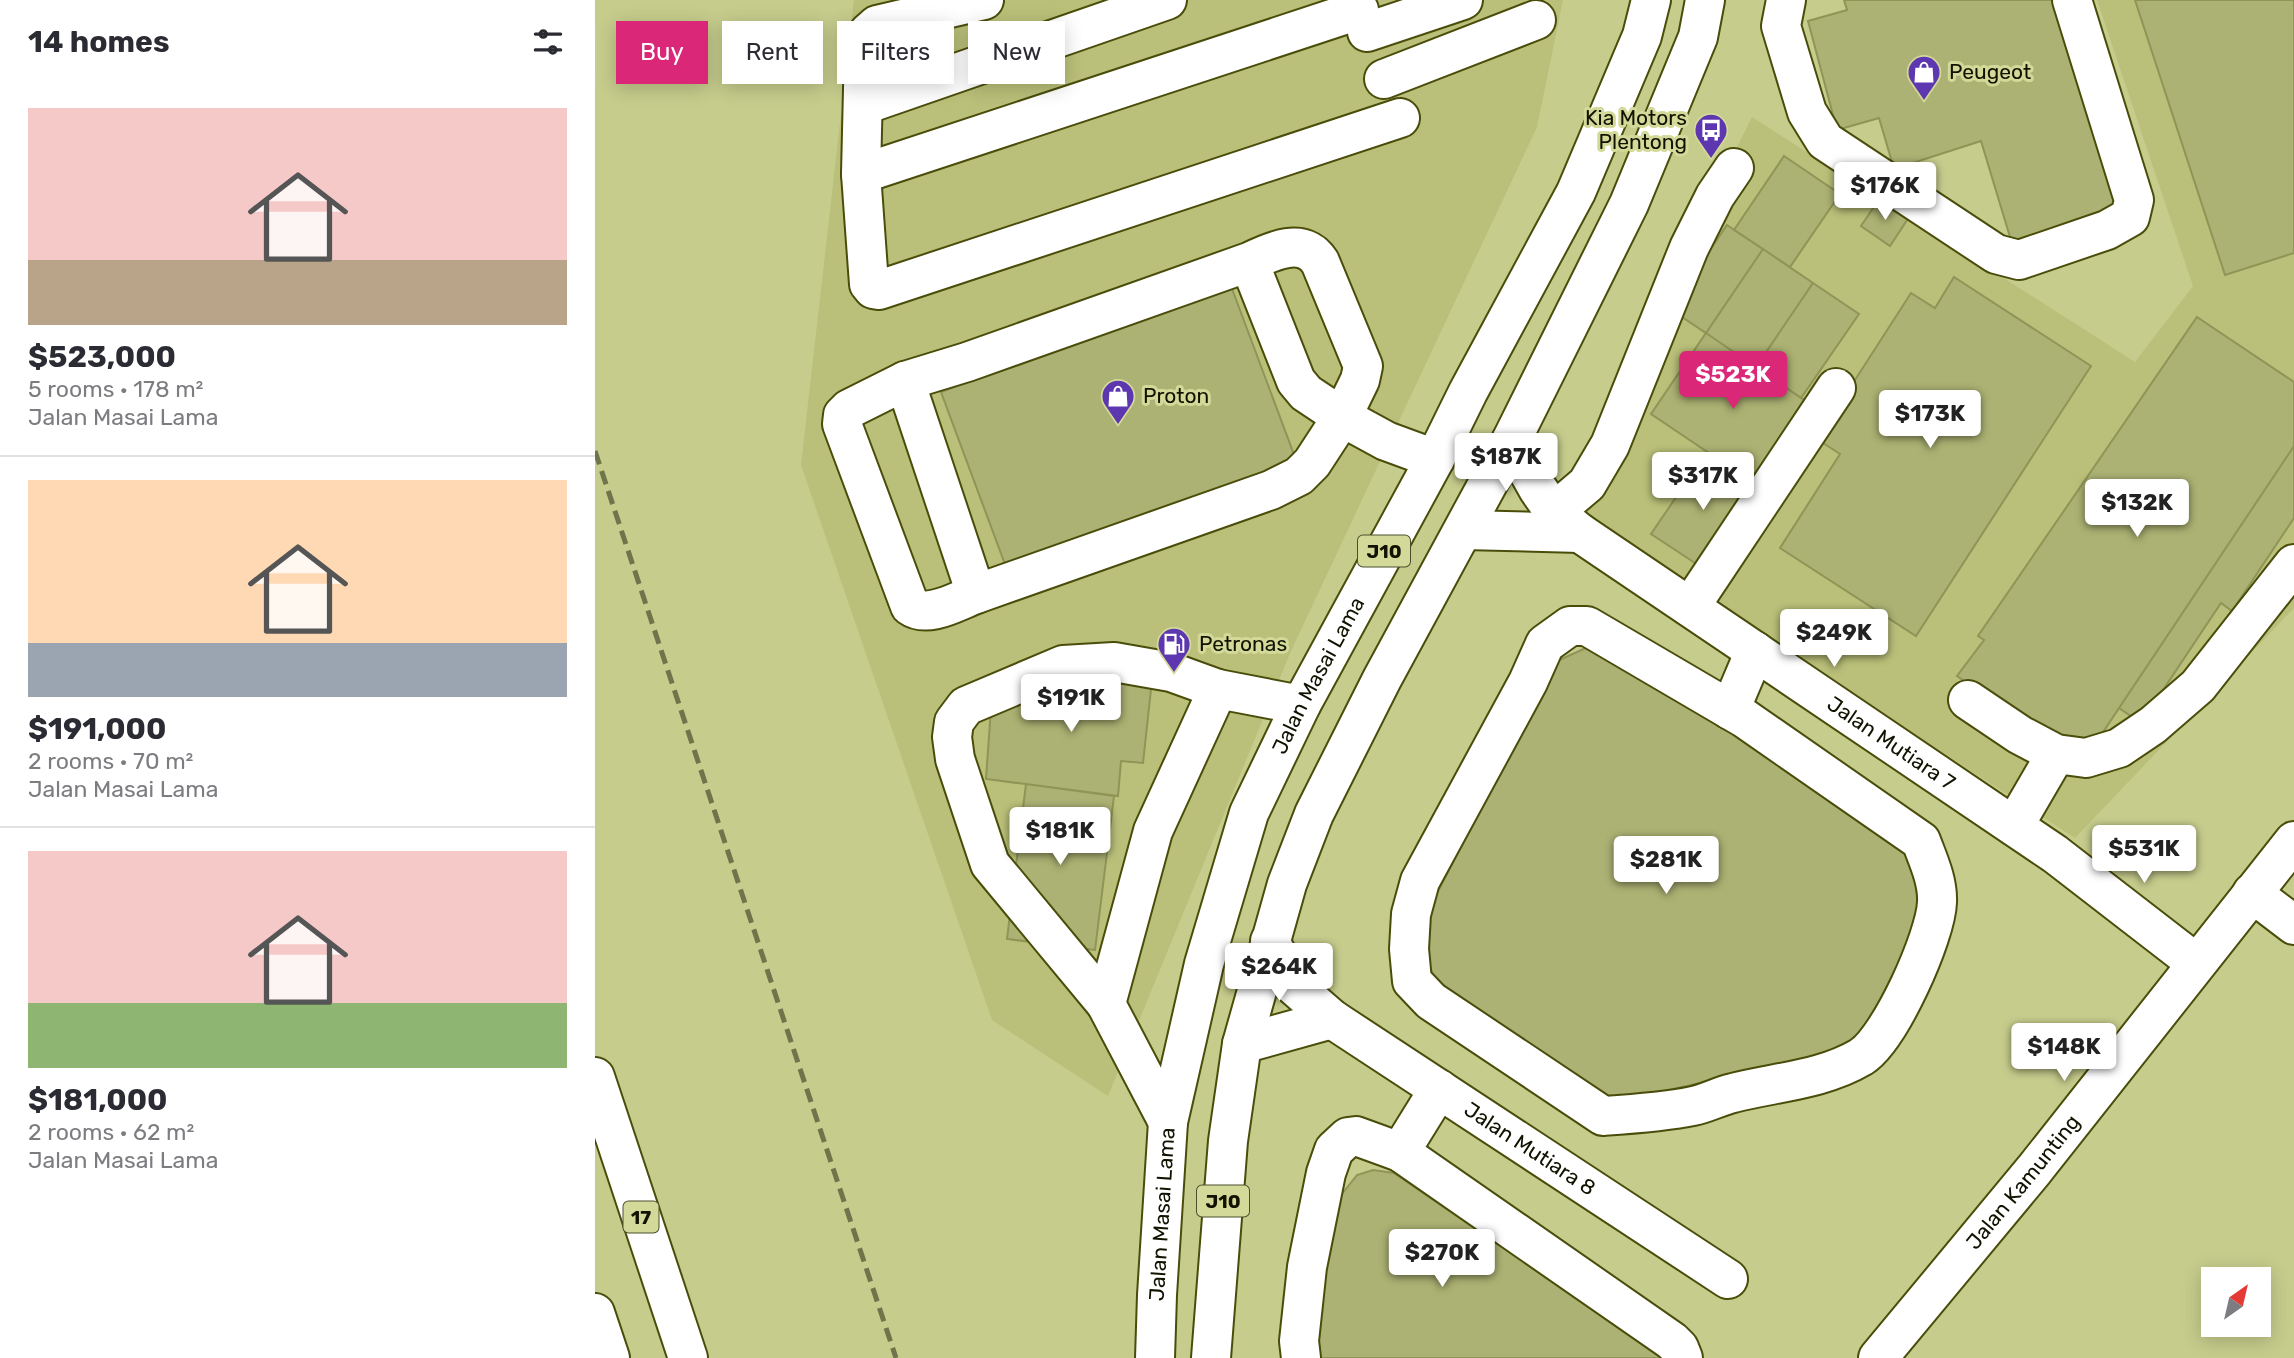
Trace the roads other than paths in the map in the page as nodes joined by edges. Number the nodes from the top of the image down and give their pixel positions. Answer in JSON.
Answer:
{"nodes":[{"id":1,"x":983,"y":0,"type":"edge"},
{"id":2,"x":1167,"y":0,"type":"edge"},
{"id":3,"x":1463,"y":0,"type":"edge"},
{"id":4,"x":1651,"y":0,"type":"edge"},
{"id":5,"x":1705,"y":0,"type":"edge"},
{"id":6,"x":1786,"y":0,"type":"edge"},
{"id":7,"x":2072,"y":0,"type":"edge"},
{"id":8,"x":1536,"y":20,"type":"dead end"},
{"id":9,"x":1384,"y":79,"type":"dead end"},
{"id":10,"x":864,"y":105,"type":"junction"},
{"id":11,"x":1399,"y":118,"type":"dead end"},
{"id":12,"x":1734,"y":168,"type":"dead end"},
{"id":13,"x":861,"y":173,"type":"junction"},
{"id":14,"x":1249,"y":262,"type":"junction"},
{"id":15,"x":905,"y":381,"type":"junction"},
{"id":16,"x":1836,"y":388,"type":"dead end"},
{"id":17,"x":1342,"y":417,"type":"junction"},
{"id":18,"x":1511,"y":441,"type":"junction"},
{"id":19,"x":1435,"y":459,"type":"junction"},
{"id":20,"x":1567,"y":522,"type":"junction"},
{"id":21,"x":1464,"y":530,"type":"junction"},
{"id":22,"x":2294,"y":564,"type":"edge"},
{"id":23,"x":976,"y":594,"type":"junction"},
{"id":24,"x":1690,"y":607,"type":"junction"},
{"id":25,"x":1762,"y":656,"type":"junction"},
{"id":26,"x":1218,"y":689,"type":"junction"},
{"id":27,"x":1968,"y":700,"type":"dead end"},
{"id":28,"x":1301,"y":705,"type":"junction"},
{"id":29,"x":1737,"y":714,"type":"junction"},
{"id":30,"x":2056,"y":754,"type":"junction"},
{"id":31,"x":2014,"y":826,"type":"junction"},
{"id":32,"x":2294,"y":841,"type":"edge"},
{"id":33,"x":2252,"y":893,"type":"junction"},
{"id":34,"x":2294,"y":925,"type":"edge"},
{"id":35,"x":1271,"y":941,"type":"junction"},
{"id":36,"x":2196,"y":963,"type":"junction"},
{"id":37,"x":1105,"y":1004,"type":"junction"},
{"id":38,"x":1332,"y":1019,"type":"junction"},
{"id":39,"x":1242,"y":1044,"type":"junction"},
{"id":40,"x":595,"y":1077,"type":"edge"},
{"id":41,"x":1439,"y":1089,"type":"junction"},
{"id":42,"x":1168,"y":1122,"type":"junction"},
{"id":43,"x":1400,"y":1152,"type":"junction"},
{"id":44,"x":1728,"y":1279,"type":"dead end"},
{"id":45,"x":595,"y":1312,"type":"edge"},
{"id":46,"x":610,"y":1358,"type":"edge"},
{"id":47,"x":688,"y":1358,"type":"edge"},
{"id":48,"x":1155,"y":1358,"type":"edge"},
{"id":49,"x":1211,"y":1358,"type":"edge"},
{"id":50,"x":1301,"y":1358,"type":"edge"},
{"id":51,"x":1683,"y":1358,"type":"edge"},
{"id":52,"x":1878,"y":1358,"type":"edge"}],
"edges":[{"from":1,"to":10,"type":"main road"},
{"from":2,"to":10,"type":"main road"},
{"from":3,"to":13,"type":"main road"},
{"from":4,"to":19,"type":"main road","name":"Jalan Masai Lama","number":"J10"},
{"from":5,"to":18,"type":"main road","number":"J10"},
{"from":6,"to":7,"type":"main road"},
{"from":8,"to":9,"type":"main road"},
{"from":10,"to":13,"type":"main road"},
{"from":11,"to":13,"type":"main road"},
{"from":12,"to":20,"type":"main road"},
{"from":14,"to":15,"type":"main road"},
{"from":14,"to":17,"type":"main road"},
{"from":14,"to":17,"type":"main road"},
{"from":15,"to":23,"type":"main road"},
{"from":15,"to":23,"type":"main road"},
{"from":16,"to":24,"type":"main road"},
{"from":17,"to":19,"type":"main road"},
{"from":17,"to":23,"type":"main road"},
{"from":18,"to":20,"type":"main road","name":"Jalan Mutiara 7"},
{"from":18,"to":21,"type":"main road","number":"J10"},
{"from":19,"to":28,"type":"main road","name":"Jalan Masai Lama","number":"J10"},
{"from":20,"to":21,"type":"main road"},
{"from":20,"to":24,"type":"main road","name":"Jalan Mutiara 7"},
{"from":21,"to":35,"type":"main road","number":"J10"},
{"from":22,"to":30,"type":"main road"},
{"from":24,"to":25,"type":"main road","name":"Jalan Mutiara 7"},
{"from":25,"to":29,"type":"main road"},
{"from":25,"to":31,"type":"main road","name":"Jalan Mutiara 7"},
{"from":26,"to":28,"type":"main road"},
{"from":26,"to":37,"type":"main road"},
{"from":26,"to":37,"type":"main road"},
{"from":27,"to":30,"type":"main road"},
{"from":28,"to":42,"type":"main road","name":"Jalan Masai Lama","number":"J10"},
{"from":29,"to":29,"type":"main road"},
{"from":30,"to":31,"type":"main road"},
{"from":31,"to":36,"type":"main road","name":"Jalan Mutiara 7"},
{"from":32,"to":33,"type":"main road","name":"Jalan Kamunting"},
{"from":33,"to":34,"type":"main road"},
{"from":33,"to":36,"type":"main road","name":"Jalan Kamunting"},
{"from":35,"to":38,"type":"main road","name":"Jalan Mutiara 8"},
{"from":35,"to":39,"type":"main road","number":"J10"},
{"from":36,"to":52,"type":"main road","name":"Jalan Kamunting"},
{"from":37,"to":42,"type":"main road"},
{"from":38,"to":39,"type":"main road"},
{"from":38,"to":41,"type":"main road","name":"Jalan Mutiara 8"},
{"from":39,"to":49,"type":"main road","number":"J10"},
{"from":40,"to":47,"type":"main road","number":"17"},
{"from":41,"to":43,"type":"main road"},
{"from":41,"to":44,"type":"main road","name":"Jalan Mutiara 8"},
{"from":42,"to":48,"type":"main road","name":"Jalan Masai Lama","number":"J10"},
{"from":43,"to":50,"type":"main road"},
{"from":43,"to":51,"type":"main road"},
{"from":45,"to":46,"type":"main road"}]}
